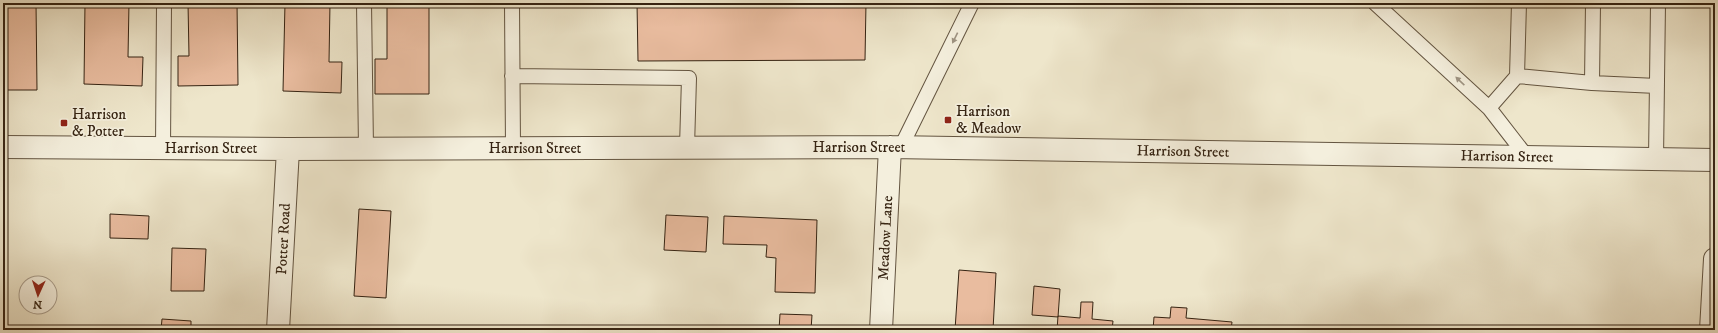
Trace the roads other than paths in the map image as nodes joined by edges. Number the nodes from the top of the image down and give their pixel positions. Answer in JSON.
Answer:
{"nodes":[{"id":1,"x":164,"y":3,"type":"edge"},
{"id":2,"x":364,"y":3,"type":"edge"},
{"id":3,"x":512,"y":3,"type":"edge"},
{"id":4,"x":972,"y":3,"type":"edge"},
{"id":5,"x":1375,"y":3,"type":"edge"},
{"id":6,"x":1519,"y":3,"type":"edge"},
{"id":7,"x":1593,"y":3,"type":"edge"},
{"id":8,"x":1658,"y":3,"type":"edge"},
{"id":9,"x":512,"y":76,"type":"junction"},
{"id":10,"x":1517,"y":76,"type":"junction"},
{"id":11,"x":1592,"y":83,"type":"junction"},
{"id":12,"x":1657,"y":86,"type":"junction"},
{"id":13,"x":1489,"y":108,"type":"junction"},
{"id":14,"x":3,"y":147,"type":"edge"},
{"id":15,"x":688,"y":147,"type":"junction"},
{"id":16,"x":895,"y":147,"type":"junction"},
{"id":17,"x":163,"y":148,"type":"junction"},
{"id":18,"x":288,"y":148,"type":"junction"},
{"id":19,"x":366,"y":148,"type":"junction"},
{"id":20,"x":512,"y":148,"type":"junction"},
{"id":21,"x":1527,"y":157,"type":"junction"},
{"id":22,"x":1656,"y":159,"type":"junction"},
{"id":23,"x":1715,"y":160,"type":"edge"},
{"id":24,"x":1715,"y":259,"type":"edge"},
{"id":25,"x":278,"y":330,"type":"edge"},
{"id":26,"x":881,"y":330,"type":"edge"},
{"id":27,"x":1711,"y":330,"type":"edge"}],
"edges":[{"from":1,"to":17,"type":"lane"},
{"from":2,"to":19,"type":"lane"},
{"from":3,"to":9,"type":"lane"},
{"from":4,"to":16,"type":"lane","one_way":true},
{"from":13,"to":5,"type":"lane","one_way":true},
{"from":6,"to":10,"type":"lane"},
{"from":7,"to":11,"type":"lane"},
{"from":8,"to":12,"type":"lane"},
{"from":9,"to":15,"type":"lane"},
{"from":9,"to":20,"type":"lane"},
{"from":10,"to":11,"type":"lane"},
{"from":10,"to":13,"type":"lane"},
{"from":11,"to":12,"type":"lane"},
{"from":12,"to":22,"type":"lane"},
{"from":13,"to":21,"type":"lane"},
{"from":14,"to":17,"type":"street","name":"Harrison Street"},
{"from":15,"to":16,"type":"street","name":"Harrison Street"},
{"from":15,"to":20,"type":"street","name":"Harrison Street"},
{"from":16,"to":21,"type":"street","name":"Harrison Street"},
{"from":16,"to":26,"type":"street","name":"Meadow Lane"},
{"from":17,"to":18,"type":"street","name":"Harrison Street"},
{"from":18,"to":19,"type":"street","name":"Harrison Street"},
{"from":18,"to":25,"type":"street","name":"Potter Road"},
{"from":19,"to":20,"type":"street","name":"Harrison Street"},
{"from":21,"to":22,"type":"street","name":"Harrison Street"},
{"from":22,"to":23,"type":"street","name":"Harrison Street"},
{"from":24,"to":27,"type":"street"}]}
